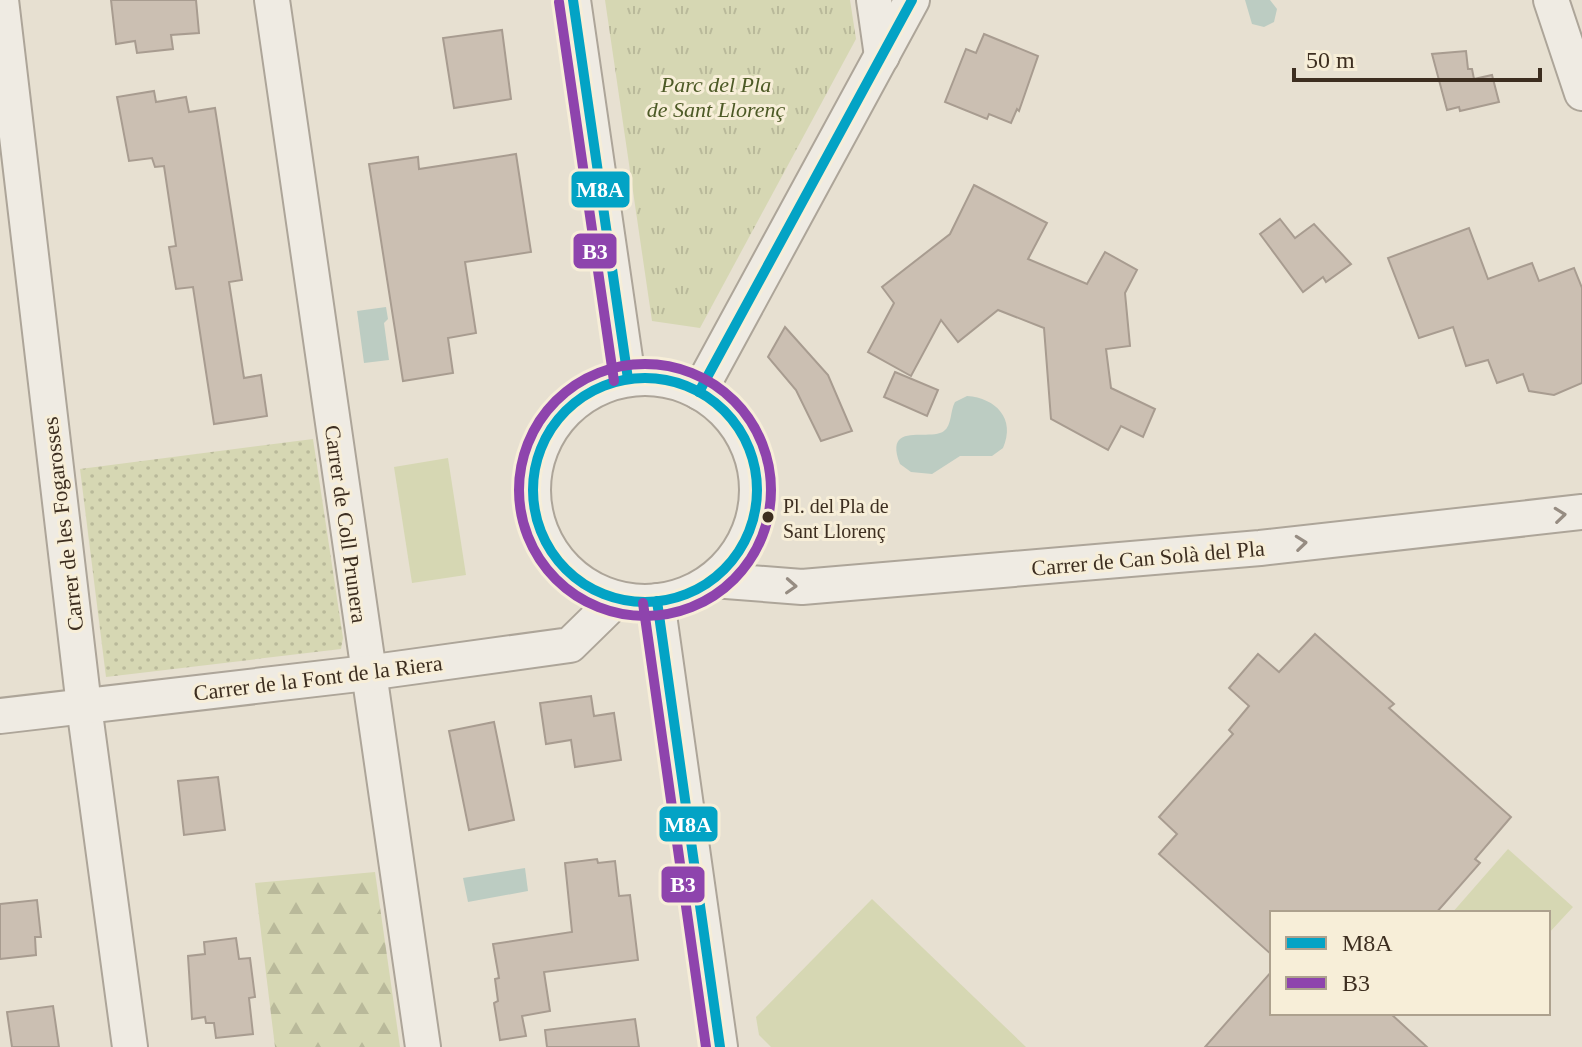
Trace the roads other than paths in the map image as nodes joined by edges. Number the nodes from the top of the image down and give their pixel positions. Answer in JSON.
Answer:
{"nodes":[{"id":1,"x":1,"y":0,"type":"edge"},
{"id":2,"x":272,"y":0,"type":"edge"},
{"id":3,"x":573,"y":0,"type":"edge"},
{"id":4,"x":874,"y":0,"type":"edge"},
{"id":5,"x":912,"y":0,"type":"edge"},
{"id":6,"x":1551,"y":0,"type":"edge"},
{"id":7,"x":882,"y":56,"type":"junction"},
{"id":8,"x":1582,"y":93,"type":"edge"},
{"id":9,"x":628,"y":379,"type":"junction"},
{"id":10,"x":699,"y":392,"type":"junction"},
{"id":11,"x":1582,"y":512,"type":"edge"},
{"id":12,"x":713,"y":580,"type":"junction"},
{"id":13,"x":617,"y":599,"type":"junction"},
{"id":14,"x":657,"y":601,"type":"junction"},
{"id":15,"x":367,"y":673,"type":"junction"},
{"id":16,"x":84,"y":706,"type":"junction"},
{"id":17,"x":0,"y":716,"type":"edge"},
{"id":18,"x":130,"y":1047,"type":"edge"},
{"id":19,"x":423,"y":1047,"type":"edge"},
{"id":20,"x":720,"y":1047,"type":"edge"}],
"edges":[{"from":1,"to":16,"type":"street","name":"Carrer de les Fogarosses"},
{"from":2,"to":15,"type":"street","name":"Carrer de Coll Prunera"},
{"from":3,"to":9,"type":"street"},
{"from":4,"to":7,"type":"street"},
{"from":5,"to":7,"type":"street"},
{"from":6,"to":8,"type":"street"},
{"from":7,"to":10,"type":"street"},
{"from":9,"to":10,"type":"street"},
{"from":9,"to":13,"type":"street"},
{"from":10,"to":12,"type":"street"},
{"from":12,"to":11,"type":"street","name":"Carrer de Can Solà del Pla","one_way":true},
{"from":12,"to":14,"type":"street"},
{"from":13,"to":14,"type":"street"},
{"from":13,"to":15,"type":"street","name":"Carrer de la Font de la Riera"},
{"from":14,"to":20,"type":"street"},
{"from":15,"to":16,"type":"street","name":"Carrer de la Font de la Riera"},
{"from":15,"to":19,"type":"street","name":"Carrer de Coll Prunera"},
{"from":16,"to":17,"type":"street","name":"Carrer de la Font de la Riera"},
{"from":16,"to":18,"type":"street","name":"Carrer de les Fogarosses"}]}
